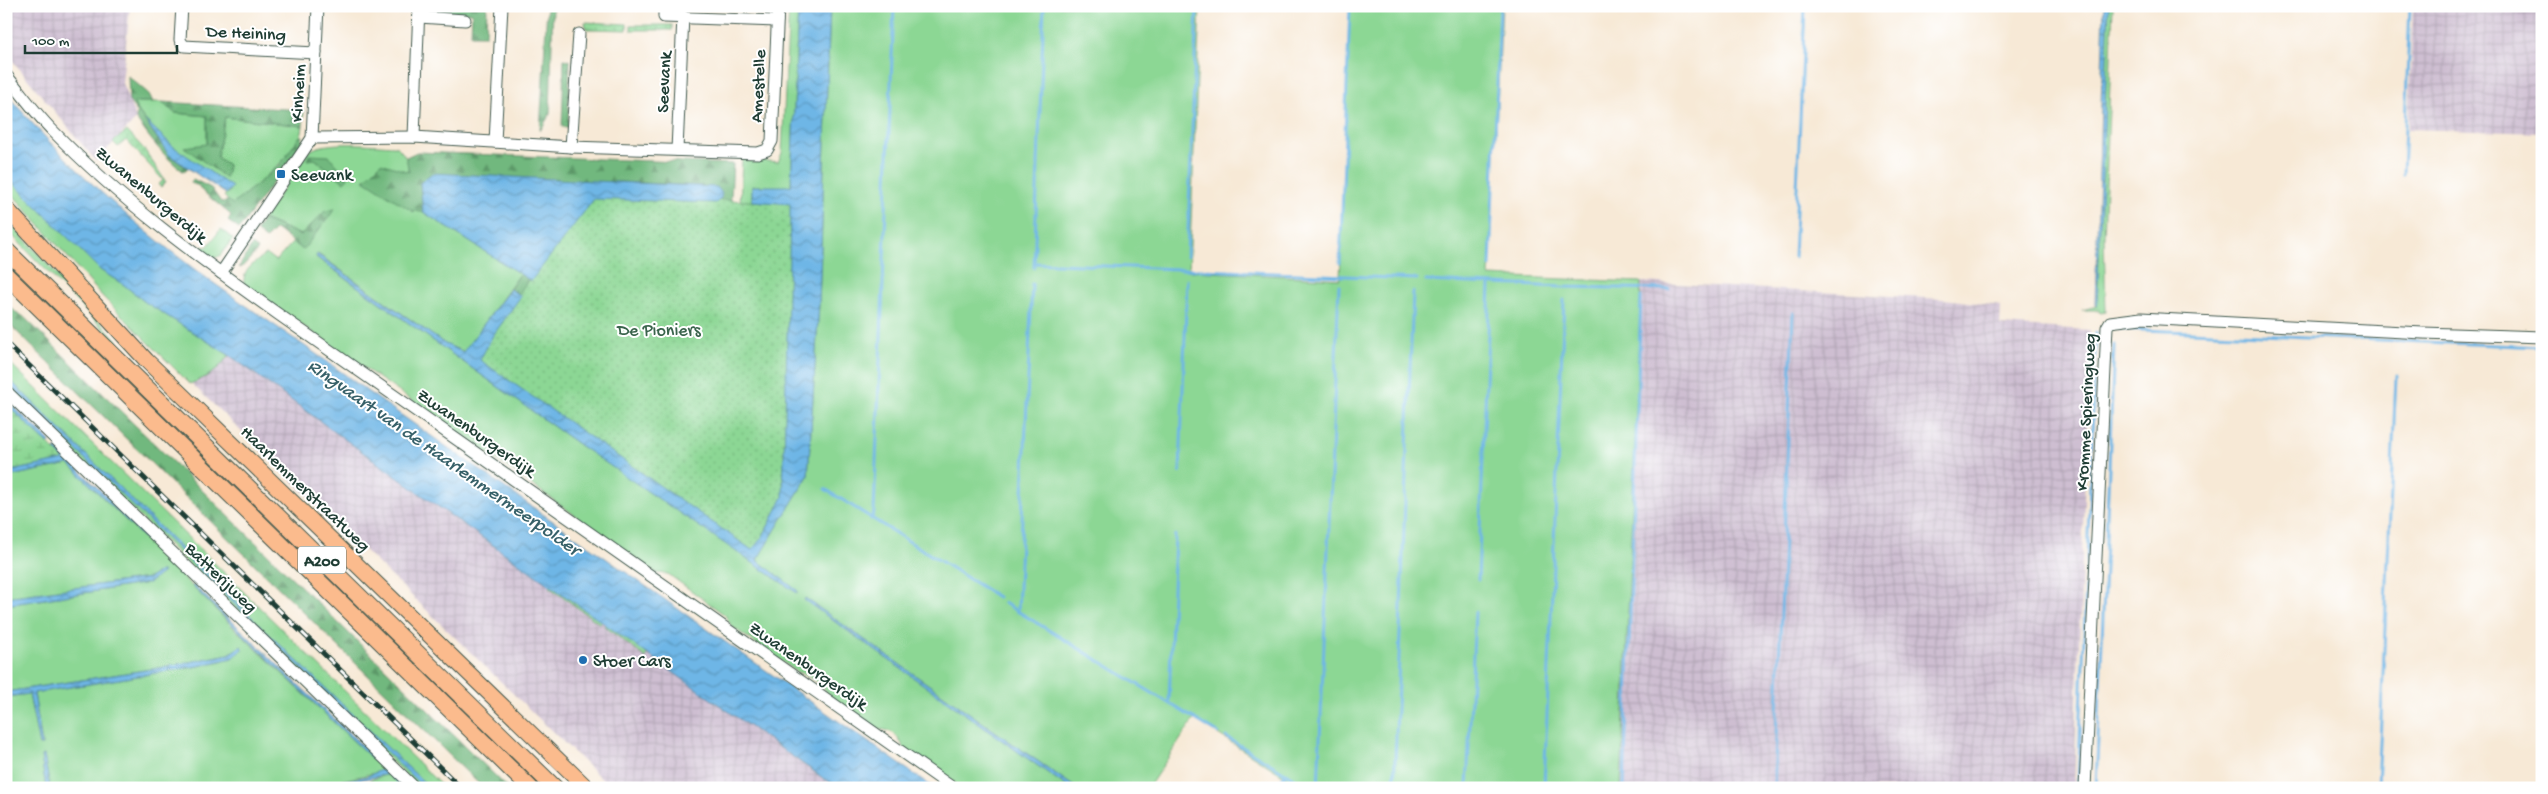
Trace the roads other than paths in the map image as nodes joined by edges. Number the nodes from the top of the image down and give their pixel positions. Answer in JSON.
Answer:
{"nodes":[{"id":1,"x":182,"y":6,"type":"edge"},
{"id":2,"x":318,"y":6,"type":"edge"},
{"id":3,"x":502,"y":6,"type":"edge"},
{"id":4,"x":664,"y":6,"type":"edge"},
{"id":5,"x":778,"y":6,"type":"edge"},
{"id":6,"x":419,"y":12,"type":"edge"},
{"id":7,"x":683,"y":16,"type":"junction"},
{"id":8,"x":465,"y":20,"type":"dead end"},
{"id":9,"x":777,"y":21,"type":"junction"},
{"id":10,"x":579,"y":34,"type":"dead end"},
{"id":11,"x":316,"y":53,"type":"junction"},
{"id":12,"x":6,"y":75,"type":"edge"},
{"id":13,"x":414,"y":137,"type":"junction"},
{"id":14,"x":312,"y":138,"type":"junction"},
{"id":15,"x":495,"y":142,"type":"junction"},
{"id":16,"x":571,"y":147,"type":"junction"},
{"id":17,"x":677,"y":150,"type":"junction"},
{"id":18,"x":6,"y":208,"type":"edge"},
{"id":19,"x":6,"y":250,"type":"edge"},
{"id":20,"x":221,"y":273,"type":"junction"},
{"id":21,"x":6,"y":274,"type":"edge"},
{"id":22,"x":2542,"y":337,"type":"edge"},
{"id":23,"x":6,"y":391,"type":"edge"},
{"id":24,"x":415,"y":788,"type":"edge"},
{"id":25,"x":530,"y":788,"type":"edge"},
{"id":26,"x":555,"y":788,"type":"edge"},
{"id":27,"x":587,"y":788,"type":"edge"},
{"id":28,"x":953,"y":788,"type":"edge"},
{"id":29,"x":2085,"y":788,"type":"edge"}],
"edges":[{"from":1,"to":11,"type":"street","name":"De Heining"},
{"from":2,"to":11,"type":"street","name":"Kinheim"},
{"from":3,"to":15,"type":"street"},
{"from":4,"to":7,"type":"street"},
{"from":5,"to":9,"type":"street","name":"Amestelle"},
{"from":6,"to":8,"type":"street"},
{"from":6,"to":13,"type":"street"},
{"from":7,"to":9,"type":"street"},
{"from":7,"to":17,"type":"street","name":"Seevank"},
{"from":9,"to":17,"type":"street","name":"Amestelle"},
{"from":10,"to":16,"type":"street"},
{"from":11,"to":14,"type":"street","name":"Kinheim"},
{"from":12,"to":20,"type":"street","name":"Zwanenburgerdijk"},
{"from":13,"to":14,"type":"street"},
{"from":13,"to":15,"type":"street"},
{"from":14,"to":20,"type":"street","name":"Kinheim"},
{"from":15,"to":16,"type":"street"},
{"from":16,"to":17,"type":"street"},
{"from":18,"to":27,"type":"main road","name":"Haarlemmerstraatweg"},
{"from":19,"to":26,"type":"highway","number":"A200"},
{"from":20,"to":28,"type":"street","name":"Zwanenburgerdijk"},
{"from":21,"to":25,"type":"highway","number":"A200"},
{"from":22,"to":29,"type":"street","name":"Kromme Spieringweg"},
{"from":23,"to":24,"type":"street","name":"Batterijweg"}]}
